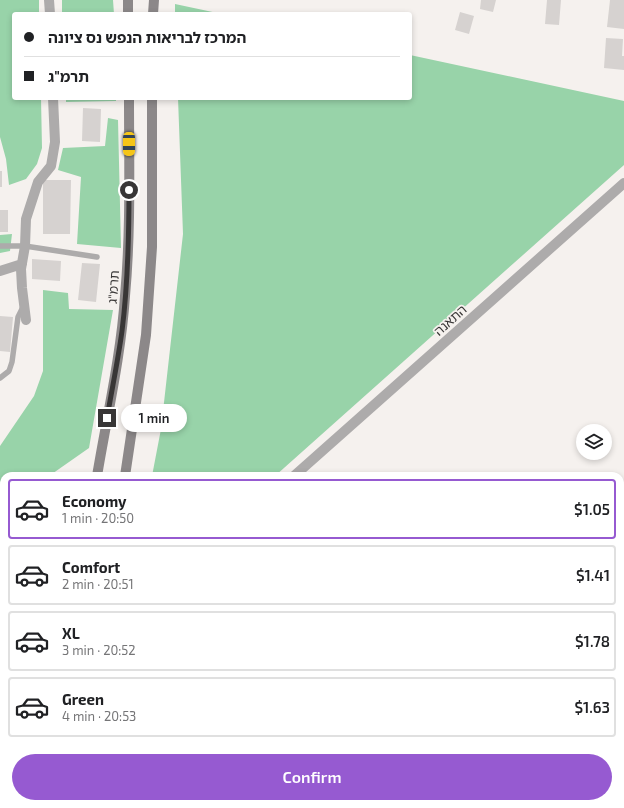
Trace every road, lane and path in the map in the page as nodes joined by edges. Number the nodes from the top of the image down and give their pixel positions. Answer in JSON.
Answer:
{"nodes":[{"id":1,"x":49,"y":0,"type":"edge"},
{"id":2,"x":128,"y":0,"type":"edge"},
{"id":3,"x":154,"y":0,"type":"edge"},
{"id":4,"x":50,"y":12,"type":"edge"},
{"id":5,"x":128,"y":12,"type":"edge"},
{"id":6,"x":153,"y":12,"type":"edge"},
{"id":7,"x":54,"y":100,"type":"edge"},
{"id":8,"x":128,"y":100,"type":"edge"},
{"id":9,"x":152,"y":100,"type":"edge"},
{"id":10,"x":624,"y":183,"type":"edge"},
{"id":11,"x":0,"y":246,"type":"edge"},
{"id":12,"x":24,"y":246,"type":"junction"},
{"id":13,"x":97,"y":257,"type":"dead end"},
{"id":14,"x":22,"y":264,"type":"junction"},
{"id":15,"x":0,"y":271,"type":"edge"},
{"id":16,"x":24,"y":305,"type":"junction"},
{"id":17,"x":26,"y":320,"type":"dead end"},
{"id":18,"x":0,"y":378,"type":"edge"},
{"id":19,"x":98,"y":472,"type":"edge"},
{"id":20,"x":126,"y":472,"type":"edge"},
{"id":21,"x":299,"y":472,"type":"edge"}],
"edges":[{"from":1,"to":4,"type":"street"},
{"from":2,"to":5,"type":"street"},
{"from":3,"to":6,"type":"street"},
{"from":7,"to":12,"type":"street"},
{"from":8,"to":19,"type":"street","name":"תרמ\"ג"},
{"from":9,"to":20,"type":"street"},
{"from":10,"to":21,"type":"street","name":"התאנה"},
{"from":11,"to":12,"type":"lane"},
{"from":12,"to":13,"type":"lane"},
{"from":12,"to":14,"type":"street"},
{"from":14,"to":15,"type":"street"},
{"from":14,"to":16,"type":"street"},
{"from":16,"to":17,"type":"street"},
{"from":16,"to":18,"type":"lane"}]}
